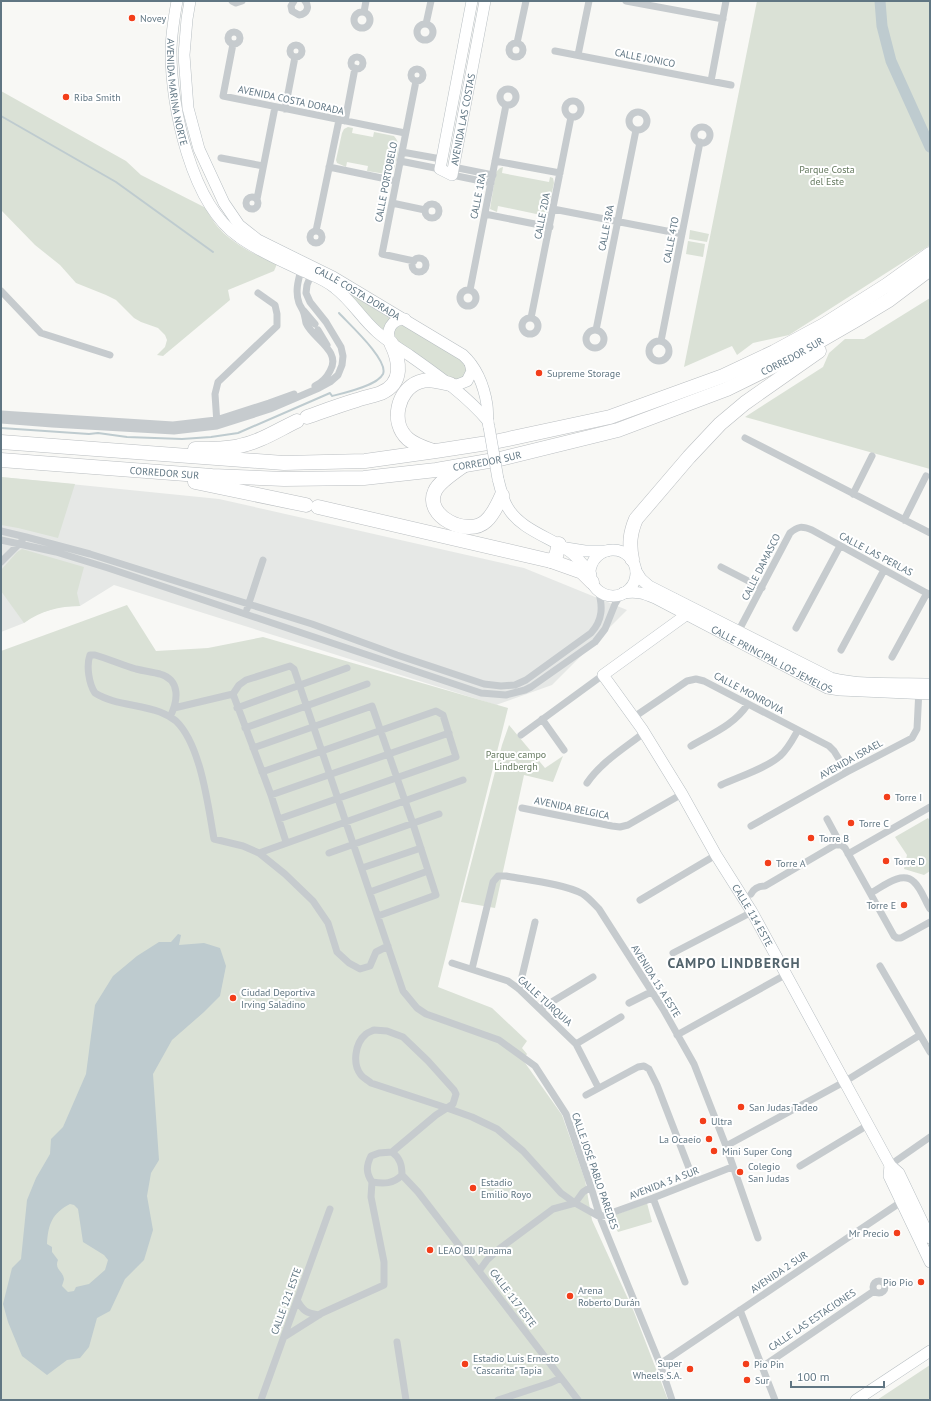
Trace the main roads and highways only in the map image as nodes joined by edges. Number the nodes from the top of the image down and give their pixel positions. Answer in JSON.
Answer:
{"nodes":[{"id":1,"x":177,"y":1,"type":"edge"},
{"id":2,"x":190,"y":1,"type":"edge"},
{"id":3,"x":472,"y":1,"type":"edge"},
{"id":4,"x":485,"y":1,"type":"edge"},
{"id":5,"x":458,"y":73,"type":"junction"},
{"id":6,"x":471,"y":76,"type":"junction"},
{"id":7,"x":210,"y":175,"type":"junction"},
{"id":8,"x":198,"y":181,"type":"junction"},
{"id":9,"x":930,"y":254,"type":"edge"},
{"id":10,"x":930,"y":269,"type":"edge"},
{"id":11,"x":405,"y":319,"type":"junction"},
{"id":12,"x":856,"y":320,"type":"junction"},
{"id":13,"x":391,"y":343,"type":"junction"},
{"id":14,"x":469,"y":361,"type":"junction"},
{"id":15,"x":450,"y":384,"type":"junction"},
{"id":16,"x":488,"y":424,"type":"junction"},
{"id":17,"x":1,"y":442,"type":"edge"},
{"id":18,"x":123,"y":451,"type":"junction"},
{"id":19,"x":436,"y":451,"type":"junction"},
{"id":20,"x":1,"y":460,"type":"edge"},
{"id":21,"x":465,"y":465,"type":"junction"},
{"id":22,"x":106,"y":467,"type":"junction"},
{"id":23,"x":502,"y":495,"type":"junction"},
{"id":24,"x":561,"y":546,"type":"junction"},
{"id":25,"x":607,"y":551,"type":"junction"},
{"id":26,"x":551,"y":561,"type":"junction"},
{"id":27,"x":634,"y":565,"type":"junction"},
{"id":28,"x":594,"y":582,"type":"junction"},
{"id":29,"x":622,"y":594,"type":"junction"},
{"id":30,"x":674,"y":599,"type":"junction"},
{"id":31,"x":686,"y":615,"type":"junction"},
{"id":32,"x":705,"y":620,"type":"junction"},
{"id":33,"x":738,"y":632,"type":"junction"},
{"id":34,"x":726,"y":636,"type":"junction"},
{"id":35,"x":743,"y":644,"type":"junction"},
{"id":36,"x":924,"y":689,"type":"edge"},
{"id":37,"x":906,"y":1199,"type":"junction"},
{"id":38,"x":930,"y":1238,"type":"edge"},
{"id":39,"x":926,"y":1246,"type":"edge"},
{"id":40,"x":930,"y":1262,"type":"edge"},
{"id":41,"x":930,"y":1351,"type":"edge"},
{"id":42,"x":856,"y":1400,"type":"edge"}],
"edges":[{"from":1,"to":8,"type":"main road","name":"AVENIDA MARINA NORTE"},
{"from":2,"to":7,"type":"main road","name":"AVENIDA MARINA NORTE"},
{"from":3,"to":5,"type":"main road","name":"AVENIDA LAS COSTAS"},
{"from":4,"to":6,"type":"main road","name":"AVENIDA LAS COSTAS"},
{"from":5,"to":6,"type":"main road"},
{"from":5,"to":6,"type":"main road","name":"AVENIDA LAS COSTAS"},
{"from":7,"to":8,"type":"main road"},
{"from":7,"to":11,"type":"main road","name":"CALLE COSTA DORADA"},
{"from":8,"to":13,"type":"main road","name":"CALLE COSTA DORADA"},
{"from":9,"to":19,"type":"highway","name":"CORREDOR SUR"},
{"from":10,"to":12,"type":"highway","name":"CORREDOR SUR"},
{"from":11,"to":13,"type":"main road"},
{"from":11,"to":14,"type":"main road","name":"CALLE COSTA DORADA"},
{"from":12,"to":21,"type":"highway","name":"CORREDOR SUR"},
{"from":12,"to":27,"type":"highway"},
{"from":13,"to":15,"type":"main road","name":"CALLE COSTA DORADA"},
{"from":13,"to":18,"type":"highway"},
{"from":14,"to":15,"type":"main road"},
{"from":14,"to":16,"type":"main road","name":"CALLE COSTA DORADA"},
{"from":15,"to":16,"type":"main road","name":"CALLE COSTA DORADA"},
{"from":15,"to":19,"type":"highway"},
{"from":16,"to":23,"type":"main road","bridge":true},
{"from":17,"to":18,"type":"highway","name":"CORREDOR SUR"},
{"from":18,"to":19,"type":"highway","name":"CORREDOR SUR"},
{"from":20,"to":22,"type":"highway","name":"CORREDOR SUR"},
{"from":21,"to":22,"type":"highway","name":"CORREDOR SUR"},
{"from":21,"to":23,"type":"highway"},
{"from":22,"to":26,"type":"highway"},
{"from":23,"to":24,"type":"main road"},
{"from":24,"to":25,"type":"main road"},
{"from":24,"to":26,"type":"highway"},
{"from":24,"to":28,"type":"main road"},
{"from":25,"to":27,"type":"main road"},
{"from":25,"to":28,"type":"main road"},
{"from":26,"to":28,"type":"highway"},
{"from":27,"to":29,"type":"main road"},
{"from":27,"to":30,"type":"main road","name":"CALLE PRINCIPAL LOS JEMELOS"},
{"from":28,"to":29,"type":"main road"},
{"from":29,"to":31,"type":"main road","name":"CALLE PRINCIPAL LOS JEMELOS"},
{"from":30,"to":31,"type":"main road"},
{"from":30,"to":32,"type":"main road","name":"CALLE PRINCIPAL LOS JEMELOS"},
{"from":31,"to":32,"type":"main road","name":"CALLE PRINCIPAL LOS JEMELOS"},
{"from":31,"to":37,"type":"main road","name":"CALLE 114 ESTE"},
{"from":32,"to":33,"type":"main road","name":"CALLE PRINCIPAL LOS JEMELOS"},
{"from":32,"to":34,"type":"main road","name":"CALLE PRINCIPAL LOS JEMELOS"},
{"from":33,"to":34,"type":"main road"},
{"from":33,"to":35,"type":"main road"},
{"from":33,"to":36,"type":"main road","name":"CALLE PRINCIPAL LOS JEMELOS"},
{"from":34,"to":35,"type":"main road","name":"CALLE PRINCIPAL LOS JEMELOS"},
{"from":35,"to":36,"type":"main road","name":"CALLE PRINCIPAL LOS JEMELOS"},
{"from":37,"to":38,"type":"main road","name":"CALLE 114 ESTE"},
{"from":37,"to":39,"type":"main road","name":"CALLE 114 ESTE"},
{"from":39,"to":40,"type":"main road","name":"CALLE 114 ESTE"},
{"from":41,"to":42,"type":"main road"}]}
